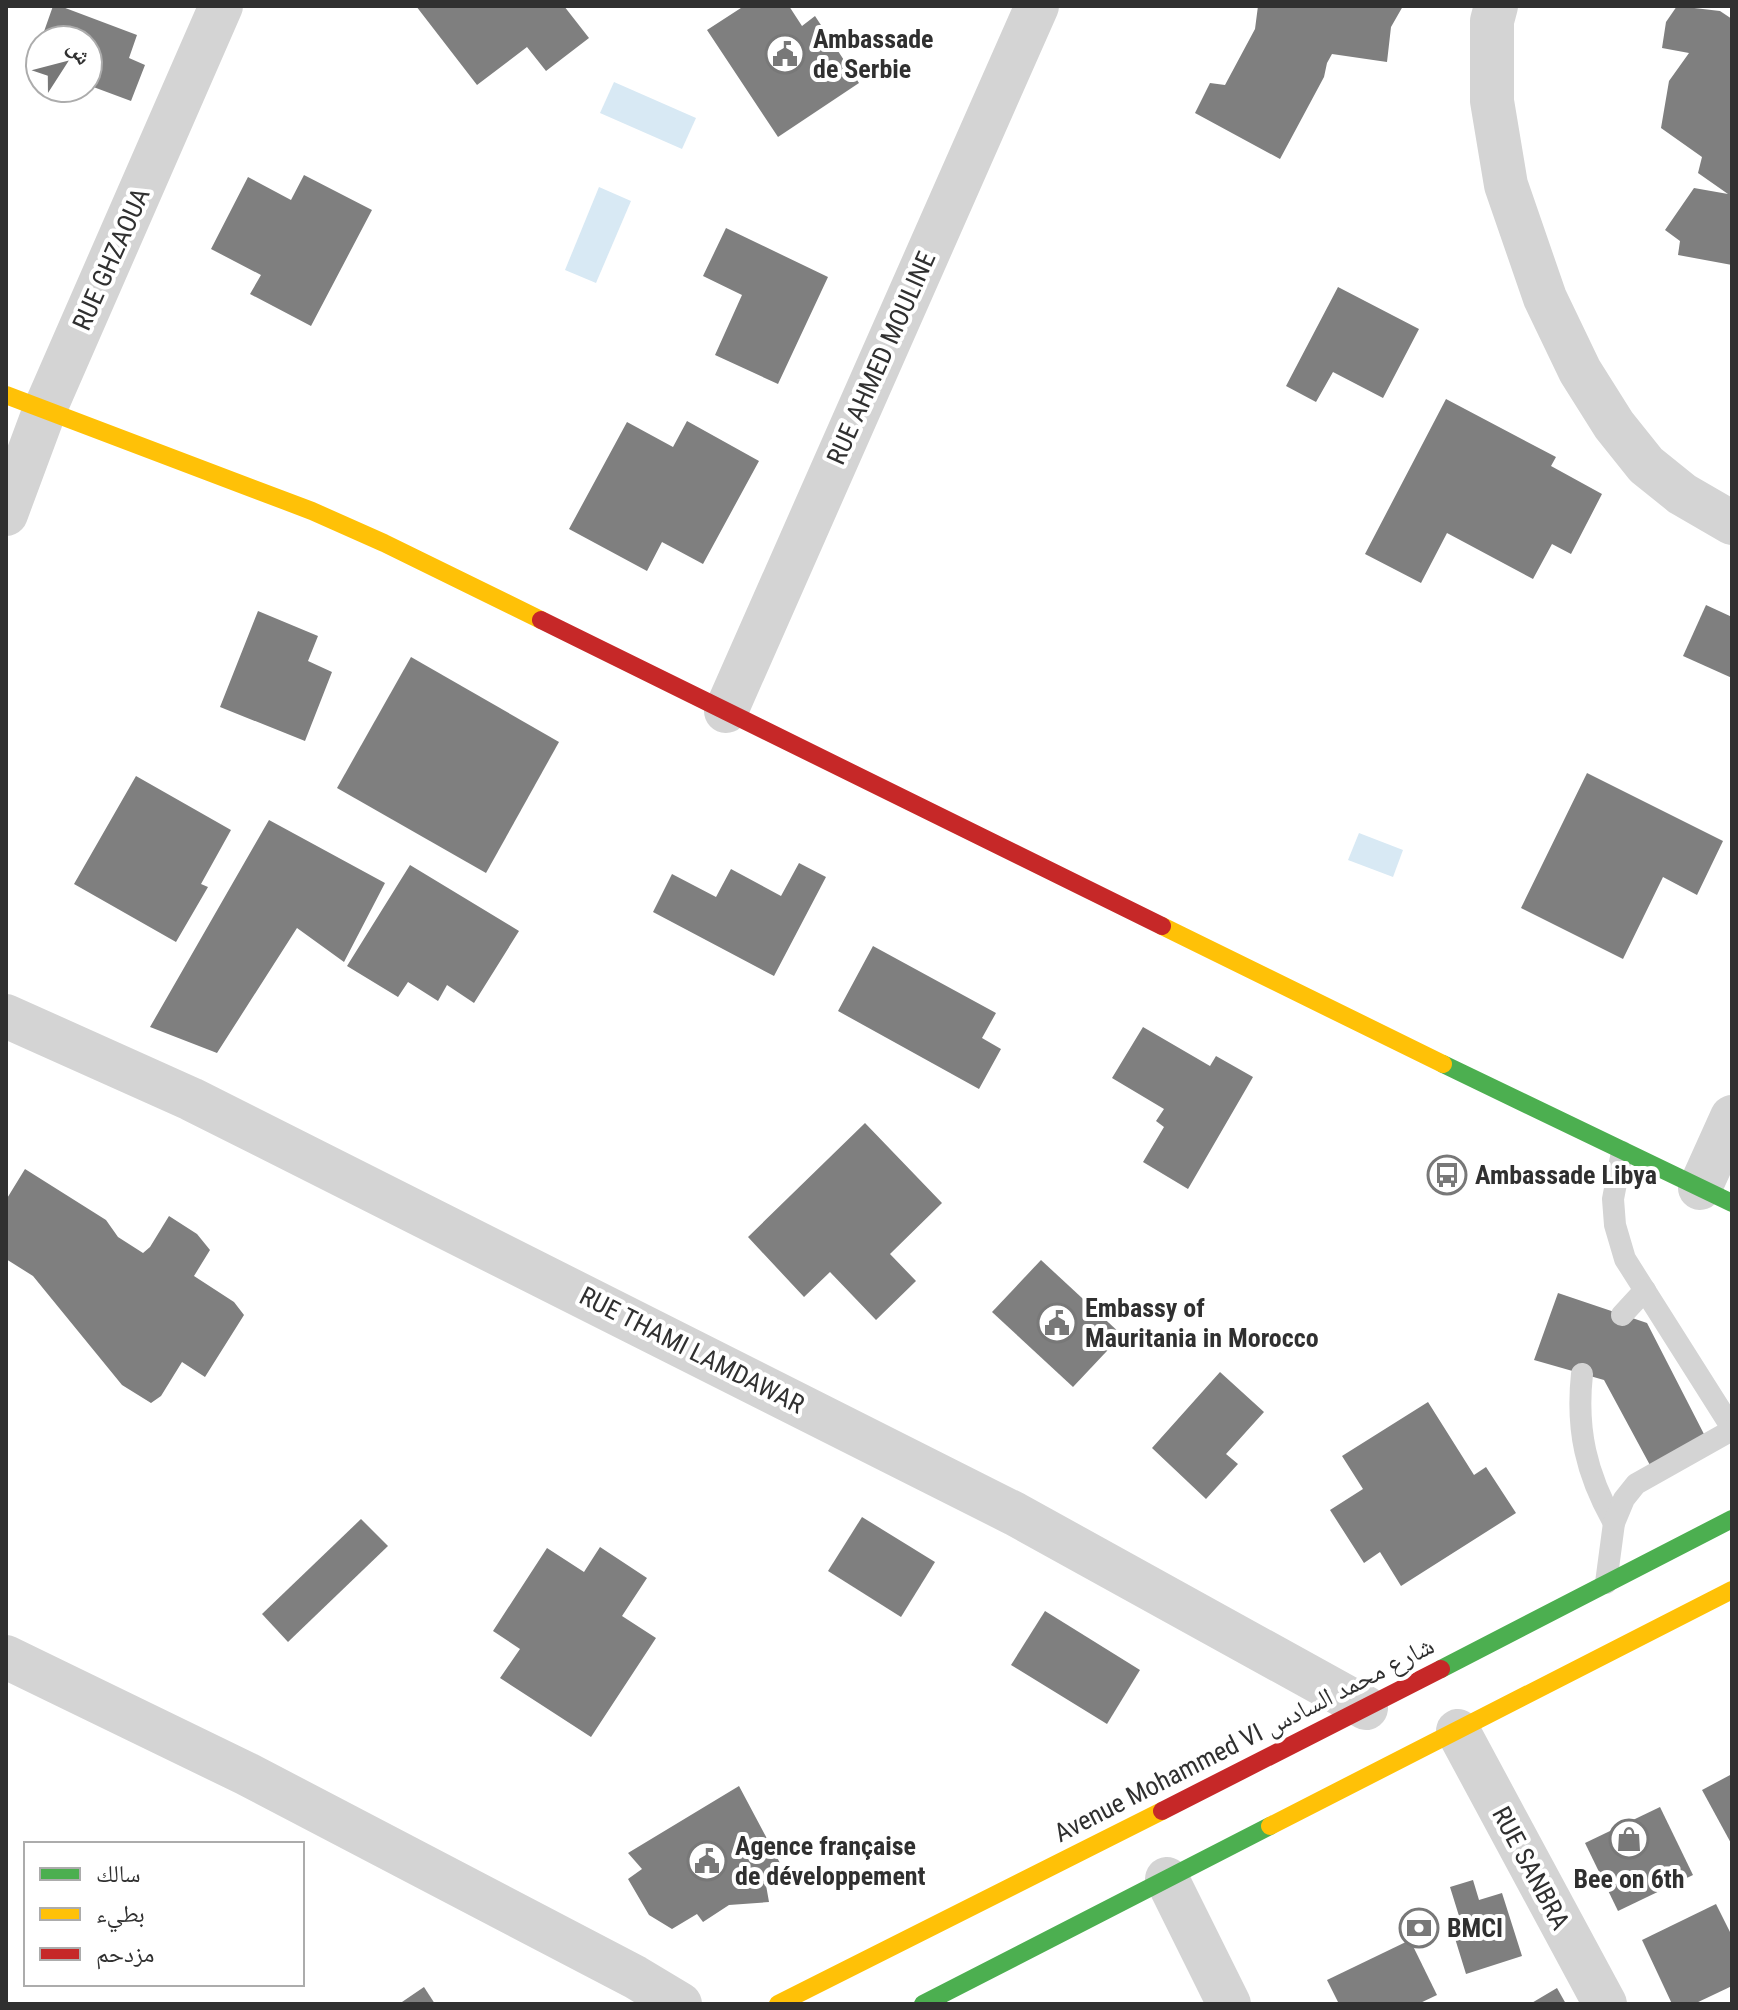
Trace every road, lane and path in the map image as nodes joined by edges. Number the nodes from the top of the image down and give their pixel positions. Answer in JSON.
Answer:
{"nodes":[{"id":1,"x":221,"y":6,"type":"edge"},
{"id":2,"x":1037,"y":6,"type":"edge"},
{"id":3,"x":1496,"y":6,"type":"edge"},
{"id":4,"x":26,"y":402,"type":"edge"},
{"id":5,"x":6,"y":514,"type":"edge"},
{"id":6,"x":1732,"y":523,"type":"edge"},
{"id":7,"x":726,"y":711,"type":"junction"},
{"id":8,"x":6,"y":1016,"type":"edge"},
{"id":9,"x":1732,"y":1117,"type":"edge"},
{"id":10,"x":1622,"y":1152,"type":"junction"},
{"id":11,"x":1716,"y":1196,"type":"edge"},
{"id":12,"x":1645,"y":1290,"type":"junction"},
{"id":13,"x":1622,"y":1315,"type":"dead end"},
{"id":14,"x":1582,"y":1374,"type":"dead end"},
{"id":15,"x":1732,"y":1429,"type":"edge"},
{"id":16,"x":1732,"y":1519,"type":"edge"},
{"id":17,"x":1614,"y":1523,"type":"junction"},
{"id":18,"x":1606,"y":1583,"type":"junction"},
{"id":19,"x":1732,"y":1590,"type":"edge"},
{"id":20,"x":6,"y":1657,"type":"edge"},
{"id":21,"x":1366,"y":1708,"type":"junction"},
{"id":22,"x":1458,"y":1731,"type":"junction"},
{"id":23,"x":1167,"y":1879,"type":"junction"},
{"id":24,"x":680,"y":2004,"type":"edge"},
{"id":25,"x":778,"y":2004,"type":"edge"},
{"id":26,"x":923,"y":2004,"type":"edge"},
{"id":27,"x":1229,"y":2004,"type":"edge"},
{"id":28,"x":1605,"y":2004,"type":"edge"}],
"edges":[{"from":1,"to":4,"type":"street","name":"RUE GHZAOUA"},
{"from":2,"to":7,"type":"street","name":"RUE AHMED MOULINE"},
{"from":3,"to":6,"type":"street"},
{"from":4,"to":5,"type":"street","name":"RUE GHZAOUA"},
{"from":4,"to":7,"type":"main road"},
{"from":7,"to":10,"type":"main road"},
{"from":8,"to":21,"type":"street","name":"RUE THAMI LAMDAWAR"},
{"from":9,"to":11,"type":"street"},
{"from":10,"to":11,"type":"main road"},
{"from":10,"to":12,"type":"lane"},
{"from":12,"to":13,"type":"lane"},
{"from":12,"to":15,"type":"lane"},
{"from":14,"to":17,"type":"lane"},
{"from":15,"to":17,"type":"lane"},
{"from":16,"to":18,"type":"main road","name":"Avenue Mohammed VI شارع محمد السادس"},
{"from":17,"to":18,"type":"lane"},
{"from":18,"to":21,"type":"main road","name":"Avenue Mohammed VI شارع محمد السادس"},
{"from":19,"to":22,"type":"main road"},
{"from":20,"to":24,"type":"street"},
{"from":21,"to":25,"type":"main road","name":"Avenue Mohammed VI شارع محمد السادس"},
{"from":22,"to":23,"type":"main road"},
{"from":22,"to":28,"type":"street","name":"RUE SANBRA"},
{"from":23,"to":26,"type":"main road"},
{"from":23,"to":27,"type":"street"}]}
